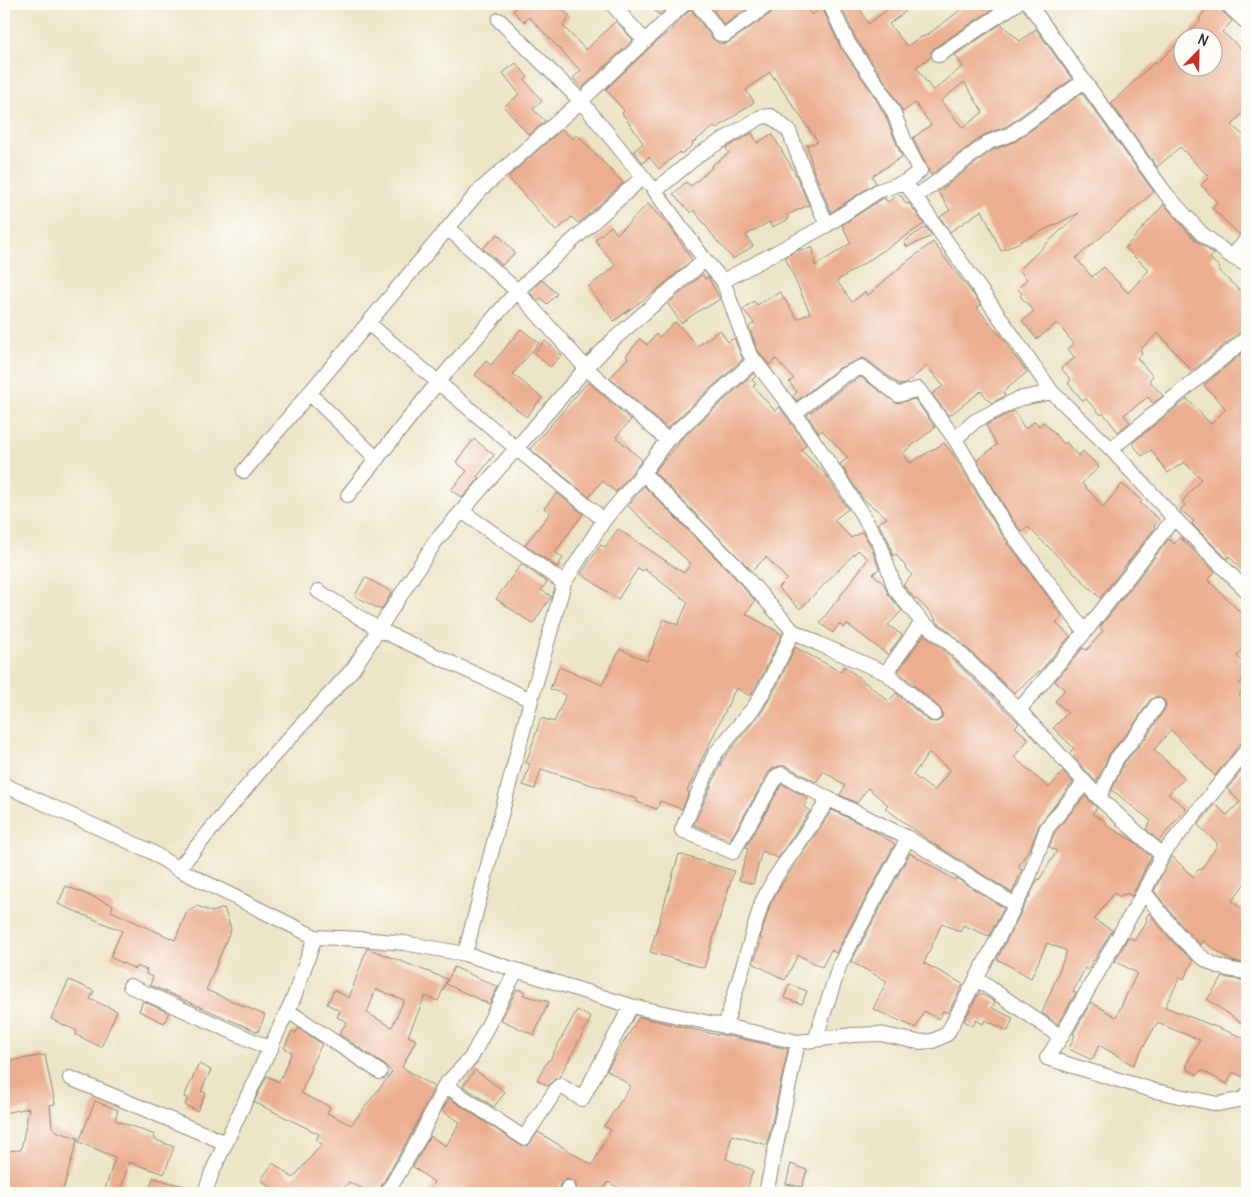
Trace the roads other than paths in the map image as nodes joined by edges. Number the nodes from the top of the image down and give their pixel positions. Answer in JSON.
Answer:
{"nodes":[{"id":1,"x":612,"y":4,"type":"edge"},
{"id":2,"x":684,"y":4,"type":"edge"},
{"id":3,"x":698,"y":4,"type":"edge"},
{"id":4,"x":769,"y":4,"type":"edge"},
{"id":5,"x":830,"y":4,"type":"edge"},
{"id":6,"x":1016,"y":4,"type":"edge"},
{"id":7,"x":1029,"y":4,"type":"edge"},
{"id":8,"x":1227,"y":4,"type":"edge"},
{"id":9,"x":499,"y":20,"type":"dead end"},
{"id":10,"x":1247,"y":23,"type":"edge"},
{"id":11,"x":645,"y":41,"type":"junction"},
{"id":12,"x":939,"y":55,"type":"dead end"},
{"id":13,"x":1084,"y":81,"type":"junction"},
{"id":14,"x":580,"y":101,"type":"junction"},
{"id":15,"x":643,"y":176,"type":"junction"},
{"id":16,"x":905,"y":182,"type":"junction"},
{"id":17,"x":655,"y":191,"type":"junction"},
{"id":18,"x":915,"y":197,"type":"junction"},
{"id":19,"x":827,"y":225,"type":"junction"},
{"id":20,"x":448,"y":228,"type":"junction"},
{"id":21,"x":1247,"y":240,"type":"edge"},
{"id":22,"x":1232,"y":256,"type":"junction"},
{"id":23,"x":705,"y":260,"type":"junction"},
{"id":24,"x":1247,"y":265,"type":"edge"},
{"id":25,"x":723,"y":281,"type":"junction"},
{"id":26,"x":517,"y":291,"type":"junction"},
{"id":27,"x":368,"y":323,"type":"junction"},
{"id":28,"x":1247,"y":338,"type":"edge"},
{"id":29,"x":754,"y":361,"type":"junction"},
{"id":30,"x":586,"y":368,"type":"junction"},
{"id":31,"x":438,"y":382,"type":"junction"},
{"id":32,"x":1052,"y":392,"type":"junction"},
{"id":33,"x":309,"y":393,"type":"junction"},
{"id":34,"x":795,"y":413,"type":"junction"},
{"id":35,"x":955,"y":439,"type":"junction"},
{"id":36,"x":667,"y":440,"type":"junction"},
{"id":37,"x":516,"y":449,"type":"junction"},
{"id":38,"x":1111,"y":449,"type":"junction"},
{"id":39,"x":378,"y":459,"type":"junction"},
{"id":40,"x":244,"y":471,"type":"dead end"},
{"id":41,"x":643,"y":473,"type":"junction"},
{"id":42,"x":348,"y":496,"type":"dead end"},
{"id":43,"x":463,"y":512,"type":"junction"},
{"id":44,"x":1174,"y":518,"type":"junction"},
{"id":45,"x":604,"y":520,"type":"junction"},
{"id":46,"x":564,"y":582,"type":"junction"},
{"id":47,"x":318,"y":591,"type":"dead end"},
{"id":48,"x":1247,"y":591,"type":"edge"},
{"id":49,"x":922,"y":622,"type":"junction"},
{"id":50,"x":378,"y":629,"type":"junction"},
{"id":51,"x":794,"y":631,"type":"junction"},
{"id":52,"x":1085,"y":632,"type":"junction"},
{"id":53,"x":886,"y":673,"type":"junction"},
{"id":54,"x":531,"y":700,"type":"junction"},
{"id":55,"x":1157,"y":705,"type":"dead end"},
{"id":56,"x":1019,"y":710,"type":"junction"},
{"id":57,"x":934,"y":714,"type":"dead end"},
{"id":58,"x":1247,"y":750,"type":"edge"},
{"id":59,"x":1084,"y":783,"type":"junction"},
{"id":60,"x":4,"y":785,"type":"edge"},
{"id":61,"x":1098,"y":798,"type":"junction"},
{"id":62,"x":829,"y":799,"type":"junction"},
{"id":63,"x":908,"y":838,"type":"junction"},
{"id":64,"x":1162,"y":855,"type":"junction"},
{"id":65,"x":178,"y":869,"type":"junction"},
{"id":66,"x":1144,"y":892,"type":"junction"},
{"id":67,"x":1015,"y":905,"type":"junction"},
{"id":68,"x":315,"y":938,"type":"junction"},
{"id":69,"x":465,"y":954,"type":"junction"},
{"id":70,"x":516,"y":971,"type":"junction"},
{"id":71,"x":1247,"y":972,"type":"edge"},
{"id":72,"x":977,"y":980,"type":"junction"},
{"id":73,"x":130,"y":986,"type":"dead end"},
{"id":74,"x":631,"y":1006,"type":"junction"},
{"id":75,"x":288,"y":1011,"type":"junction"},
{"id":76,"x":725,"y":1026,"type":"junction"},
{"id":77,"x":1061,"y":1037,"type":"junction"},
{"id":78,"x":815,"y":1040,"type":"junction"},
{"id":79,"x":798,"y":1042,"type":"junction"},
{"id":80,"x":270,"y":1049,"type":"junction"},
{"id":81,"x":380,"y":1072,"type":"dead end"},
{"id":82,"x":70,"y":1078,"type":"dead end"},
{"id":83,"x":445,"y":1085,"type":"junction"},
{"id":84,"x":1247,"y":1095,"type":"edge"},
{"id":85,"x":226,"y":1143,"type":"junction"},
{"id":86,"x":209,"y":1191,"type":"edge"},
{"id":87,"x":387,"y":1193,"type":"edge"},
{"id":88,"x":766,"y":1193,"type":"edge"}],
"edges":[{"from":1,"to":11,"type":"street"},
{"from":2,"to":11,"type":"street"},
{"from":3,"to":4,"type":"street"},
{"from":5,"to":16,"type":"street"},
{"from":6,"to":12,"type":"street"},
{"from":7,"to":13,"type":"street"},
{"from":8,"to":10,"type":"street"},
{"from":9,"to":14,"type":"street"},
{"from":11,"to":14,"type":"street"},
{"from":13,"to":18,"type":"street"},
{"from":13,"to":22,"type":"street"},
{"from":14,"to":15,"type":"street"},
{"from":14,"to":20,"type":"street"},
{"from":15,"to":17,"type":"street"},
{"from":15,"to":26,"type":"street"},
{"from":16,"to":18,"type":"street"},
{"from":16,"to":19,"type":"street"},
{"from":17,"to":19,"type":"street"},
{"from":17,"to":23,"type":"street"},
{"from":18,"to":32,"type":"street"},
{"from":19,"to":25,"type":"street"},
{"from":20,"to":26,"type":"street"},
{"from":20,"to":27,"type":"street"},
{"from":21,"to":22,"type":"street"},
{"from":22,"to":24,"type":"street"},
{"from":23,"to":25,"type":"street"},
{"from":23,"to":30,"type":"street"},
{"from":25,"to":29,"type":"street"},
{"from":26,"to":30,"type":"street"},
{"from":26,"to":31,"type":"street"},
{"from":27,"to":31,"type":"street"},
{"from":27,"to":33,"type":"street"},
{"from":28,"to":38,"type":"street"},
{"from":29,"to":34,"type":"street"},
{"from":29,"to":36,"type":"street"},
{"from":30,"to":36,"type":"street"},
{"from":30,"to":37,"type":"street"},
{"from":31,"to":37,"type":"street"},
{"from":31,"to":39,"type":"street"},
{"from":32,"to":35,"type":"street"},
{"from":32,"to":38,"type":"street"},
{"from":33,"to":39,"type":"street"},
{"from":33,"to":40,"type":"street"},
{"from":34,"to":35,"type":"street"},
{"from":34,"to":49,"type":"street"},
{"from":35,"to":52,"type":"street"},
{"from":36,"to":41,"type":"street"},
{"from":37,"to":43,"type":"street"},
{"from":37,"to":45,"type":"street"},
{"from":38,"to":44,"type":"street"},
{"from":39,"to":42,"type":"street"},
{"from":41,"to":45,"type":"street"},
{"from":41,"to":51,"type":"street"},
{"from":43,"to":46,"type":"street"},
{"from":43,"to":50,"type":"street"},
{"from":44,"to":48,"type":"street"},
{"from":44,"to":52,"type":"street"},
{"from":45,"to":46,"type":"street"},
{"from":46,"to":54,"type":"street"},
{"from":47,"to":50,"type":"street"},
{"from":49,"to":53,"type":"street"},
{"from":49,"to":56,"type":"street"},
{"from":50,"to":54,"type":"street"},
{"from":50,"to":65,"type":"street"},
{"from":51,"to":53,"type":"street"},
{"from":51,"to":62,"type":"street"},
{"from":52,"to":56,"type":"street"},
{"from":53,"to":57,"type":"street"},
{"from":54,"to":69,"type":"street"},
{"from":55,"to":61,"type":"street"},
{"from":56,"to":59,"type":"street"},
{"from":58,"to":64,"type":"street"},
{"from":59,"to":61,"type":"street"},
{"from":59,"to":67,"type":"street"},
{"from":60,"to":65,"type":"street"},
{"from":61,"to":64,"type":"street"},
{"from":62,"to":63,"type":"street"},
{"from":62,"to":76,"type":"street"},
{"from":63,"to":67,"type":"street"},
{"from":63,"to":78,"type":"street"},
{"from":64,"to":66,"type":"street"},
{"from":65,"to":68,"type":"street"},
{"from":66,"to":71,"type":"street"},
{"from":66,"to":77,"type":"street"},
{"from":67,"to":72,"type":"street"},
{"from":68,"to":69,"type":"street"},
{"from":68,"to":75,"type":"street"},
{"from":69,"to":70,"type":"street"},
{"from":70,"to":74,"type":"street"},
{"from":70,"to":83,"type":"street"},
{"from":72,"to":77,"type":"street"},
{"from":72,"to":78,"type":"street"},
{"from":73,"to":80,"type":"street"},
{"from":74,"to":76,"type":"street"},
{"from":74,"to":83,"type":"street"},
{"from":75,"to":80,"type":"street"},
{"from":75,"to":81,"type":"street"},
{"from":76,"to":79,"type":"street"},
{"from":77,"to":84,"type":"street"},
{"from":78,"to":79,"type":"street"},
{"from":79,"to":88,"type":"street"},
{"from":80,"to":85,"type":"street"},
{"from":82,"to":85,"type":"street"},
{"from":83,"to":87,"type":"street"},
{"from":85,"to":86,"type":"street"}]}
